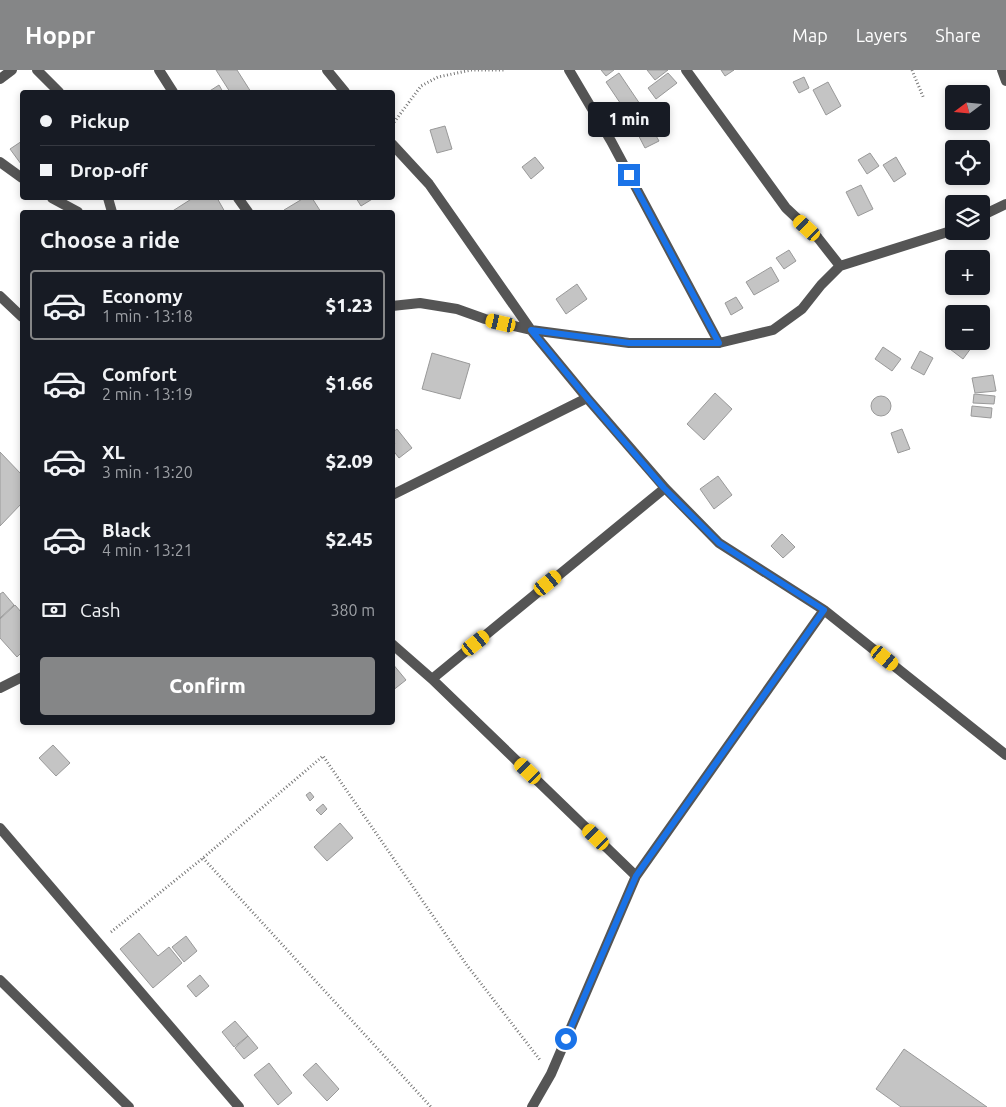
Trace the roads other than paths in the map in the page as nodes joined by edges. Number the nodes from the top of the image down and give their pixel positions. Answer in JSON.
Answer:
{"nodes":[{"id":1,"x":12,"y":70,"type":"edge"},
{"id":2,"x":38,"y":70,"type":"edge"},
{"id":3,"x":159,"y":70,"type":"edge"},
{"id":4,"x":327,"y":70,"type":"edge"},
{"id":5,"x":569,"y":70,"type":"edge"},
{"id":6,"x":686,"y":70,"type":"edge"},
{"id":7,"x":1002,"y":70,"type":"edge"},
{"id":8,"x":0,"y":80,"type":"edge"},
{"id":9,"x":1006,"y":81,"type":"edge"},
{"id":10,"x":57,"y":90,"type":"edge"},
{"id":11,"x":172,"y":90,"type":"edge"},
{"id":12,"x":343,"y":90,"type":"edge"},
{"id":13,"x":395,"y":147,"type":"edge"},
{"id":14,"x":0,"y":162,"type":"edge"},
{"id":15,"x":20,"y":177,"type":"edge"},
{"id":16,"x":56,"y":200,"type":"edge"},
{"id":17,"x":1006,"y":204,"type":"edge"},
{"id":18,"x":74,"y":210,"type":"edge"},
{"id":19,"x":990,"y":212,"type":"edge"},
{"id":20,"x":945,"y":233,"type":"edge"},
{"id":21,"x":840,"y":266,"type":"junction"},
{"id":22,"x":0,"y":296,"type":"edge"},
{"id":23,"x":395,"y":306,"type":"edge"},
{"id":24,"x":20,"y":315,"type":"edge"},
{"id":25,"x":531,"y":330,"type":"junction"},
{"id":26,"x":719,"y":343,"type":"junction"},
{"id":27,"x":587,"y":398,"type":"junction"},
{"id":28,"x":664,"y":488,"type":"junction"},
{"id":29,"x":395,"y":494,"type":"edge"},
{"id":30,"x":824,"y":610,"type":"junction"},
{"id":31,"x":395,"y":647,"type":"edge"},
{"id":32,"x":20,"y":678,"type":"edge"},
{"id":33,"x":432,"y":679,"type":"junction"},
{"id":34,"x":0,"y":688,"type":"edge"},
{"id":35,"x":1006,"y":754,"type":"edge"},
{"id":36,"x":0,"y":828,"type":"edge"},
{"id":37,"x":636,"y":876,"type":"junction"},
{"id":38,"x":0,"y":980,"type":"edge"},
{"id":39,"x":129,"y":1107,"type":"edge"},
{"id":40,"x":240,"y":1107,"type":"edge"},
{"id":41,"x":532,"y":1107,"type":"edge"}],
"edges":[{"from":1,"to":8,"type":"street"},
{"from":2,"to":10,"type":"street"},
{"from":3,"to":11,"type":"street"},
{"from":4,"to":12,"type":"street"},
{"from":5,"to":26,"type":"street"},
{"from":6,"to":21,"type":"street"},
{"from":7,"to":9,"type":"street"},
{"from":13,"to":25,"type":"street"},
{"from":14,"to":15,"type":"street"},
{"from":16,"to":18,"type":"street"},
{"from":17,"to":19,"type":"street"},
{"from":20,"to":21,"type":"street"},
{"from":21,"to":26,"type":"street"},
{"from":22,"to":24,"type":"street"},
{"from":23,"to":25,"type":"street"},
{"from":25,"to":26,"type":"street"},
{"from":25,"to":27,"type":"street"},
{"from":27,"to":28,"type":"street"},
{"from":27,"to":29,"type":"street"},
{"from":28,"to":30,"type":"street"},
{"from":28,"to":33,"type":"street"},
{"from":30,"to":35,"type":"street"},
{"from":30,"to":37,"type":"street"},
{"from":31,"to":33,"type":"street"},
{"from":32,"to":34,"type":"street"},
{"from":33,"to":37,"type":"street"},
{"from":36,"to":40,"type":"street"},
{"from":37,"to":41,"type":"street"},
{"from":38,"to":39,"type":"street"}]}
